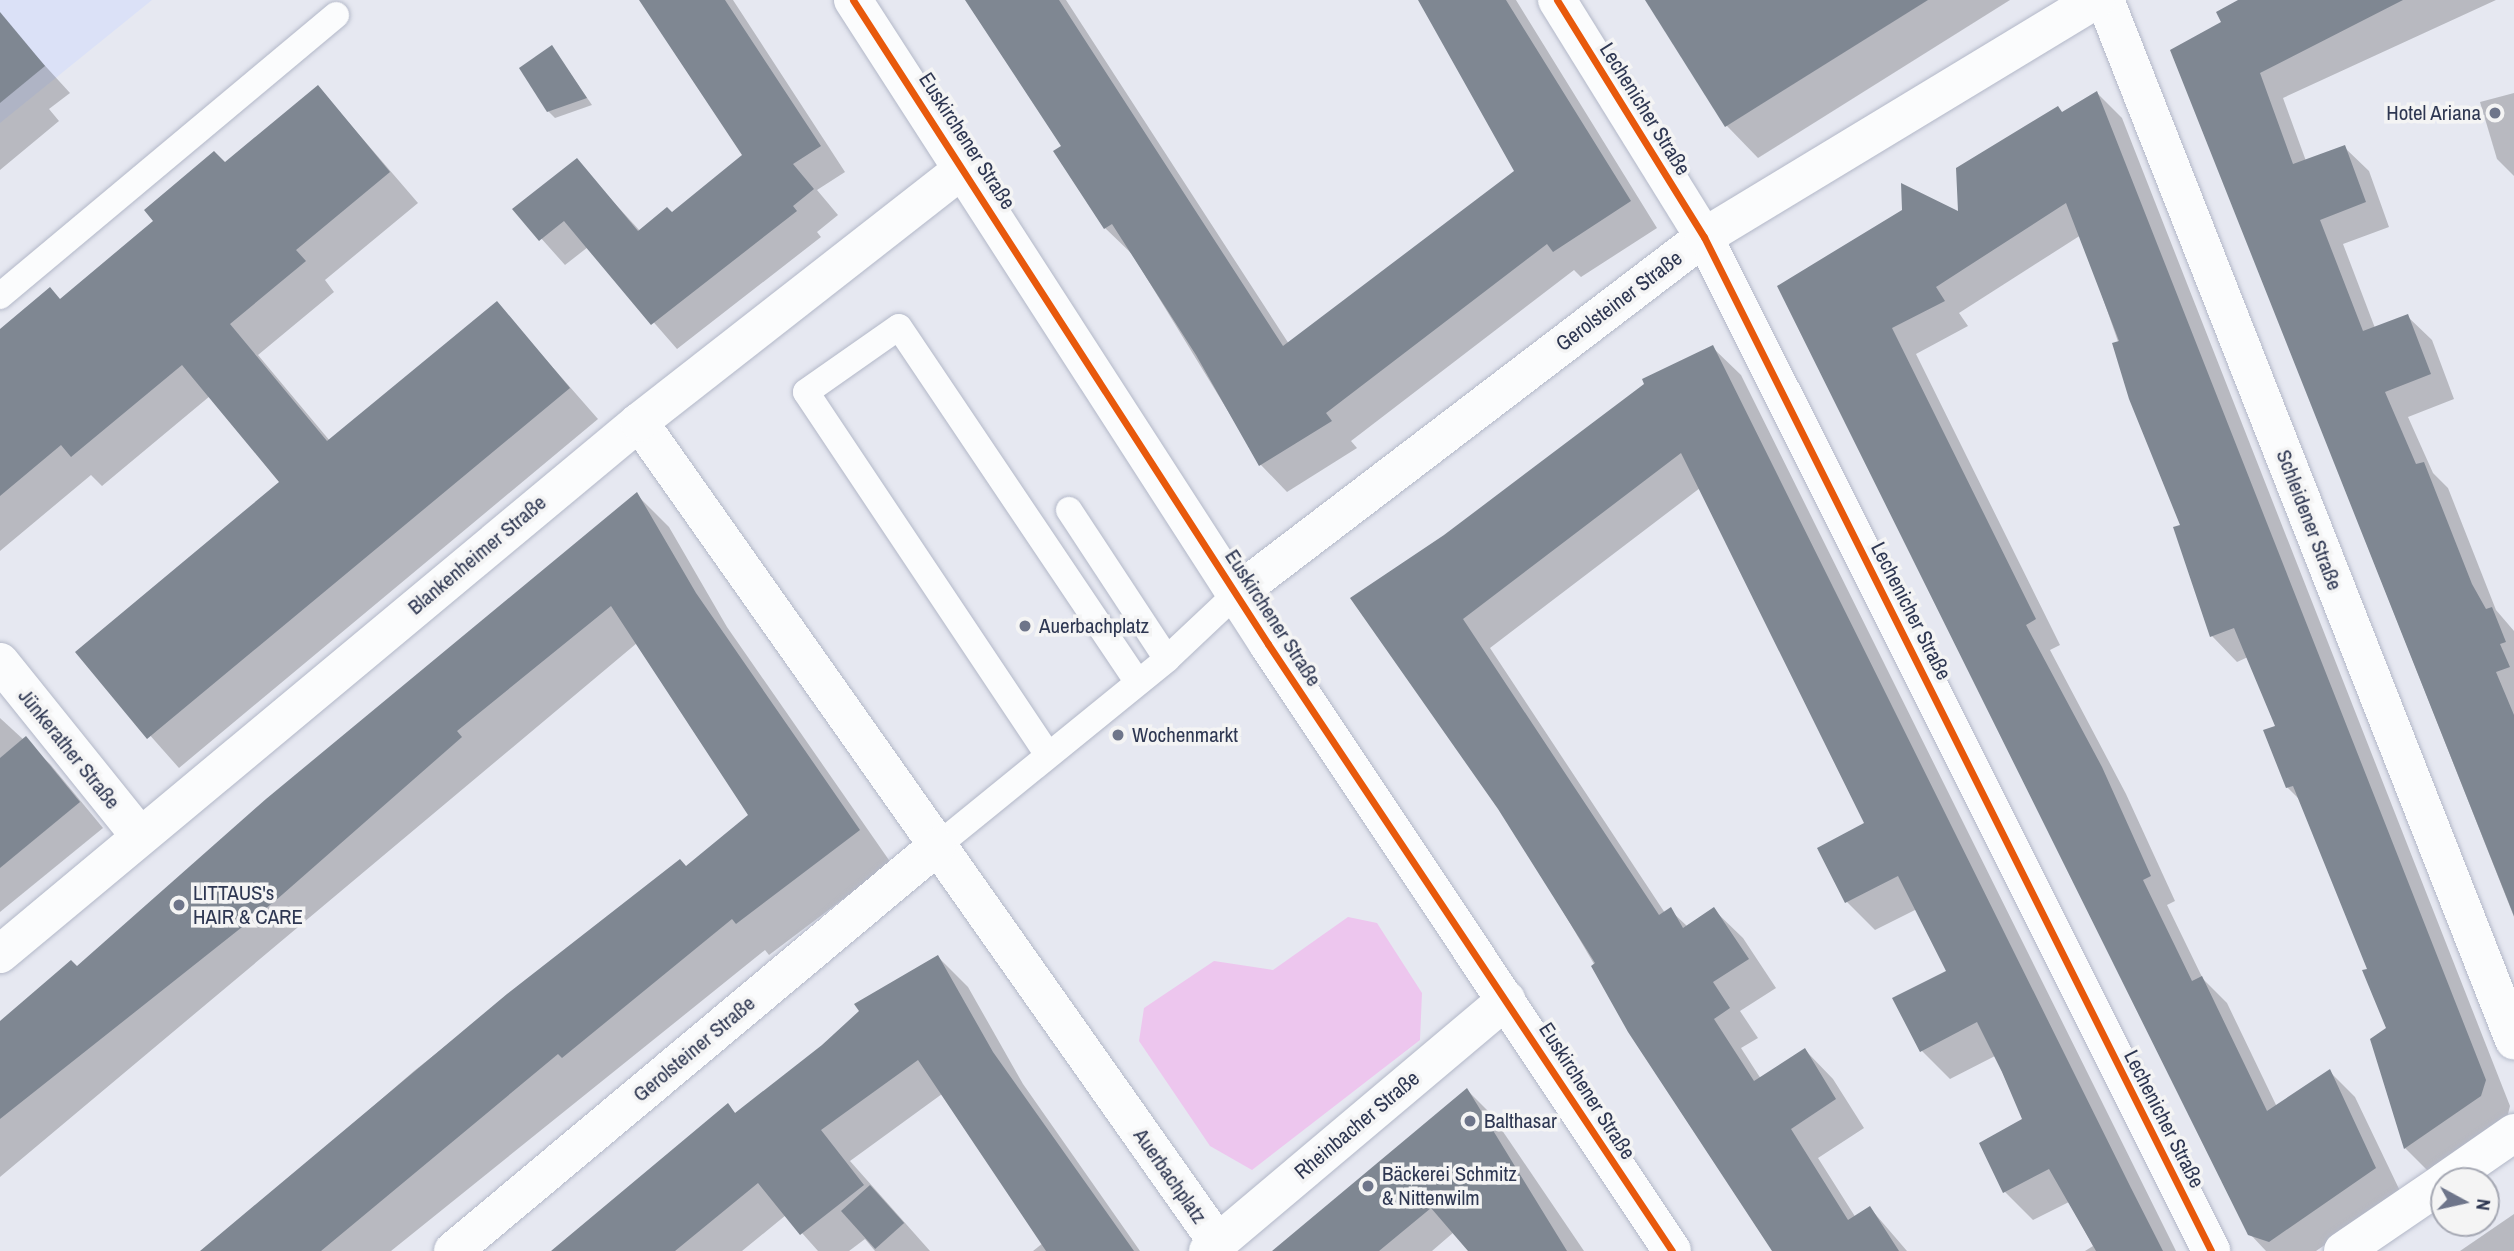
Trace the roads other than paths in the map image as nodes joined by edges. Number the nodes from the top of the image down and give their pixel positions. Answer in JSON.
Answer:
{"nodes":[{"id":1,"x":853,"y":0,"type":"edge"},
{"id":2,"x":1557,"y":0,"type":"edge"},
{"id":3,"x":2096,"y":0,"type":"edge"},
{"id":4,"x":2105,"y":0,"type":"edge"},
{"id":5,"x":336,"y":15,"type":"dead end"},
{"id":6,"x":964,"y":168,"type":"junction"},
{"id":7,"x":1704,"y":237,"type":"junction"},
{"id":8,"x":0,"y":296,"type":"edge"},
{"id":9,"x":639,"y":422,"type":"junction"},
{"id":10,"x":1069,"y":510,"type":"dead end"},
{"id":11,"x":1237,"y":593,"type":"junction"},
{"id":12,"x":1167,"y":659,"type":"junction"},
{"id":13,"x":0,"y":662,"type":"edge"},
{"id":14,"x":1138,"y":682,"type":"junction"},
{"id":15,"x":1048,"y":755,"type":"junction"},
{"id":16,"x":139,"y":835,"type":"junction"},
{"id":17,"x":936,"y":847,"type":"junction"},
{"id":18,"x":0,"y":954,"type":"edge"},
{"id":19,"x":1506,"y":1000,"type":"junction"},
{"id":20,"x":2514,"y":1040,"type":"edge"},
{"id":21,"x":2514,"y":1133,"type":"edge"},
{"id":22,"x":2464,"y":1167,"type":"edge"},
{"id":23,"x":2430,"y":1191,"type":"edge"},
{"id":24,"x":1213,"y":1247,"type":"edge"},
{"id":25,"x":453,"y":1251,"type":"edge"},
{"id":26,"x":1672,"y":1251,"type":"edge"},
{"id":27,"x":2211,"y":1251,"type":"edge"},
{"id":28,"x":2343,"y":1251,"type":"edge"}],
"edges":[{"from":1,"to":6,"type":"street","name":"Euskirchener Straße"},
{"from":2,"to":7,"type":"street","name":"Lechenicher Straße"},
{"from":3,"to":7,"type":"street","name":"Gerolsteiner Straße"},
{"from":4,"to":20,"type":"street","name":"Schleidener Straße"},
{"from":5,"to":8,"type":"lane"},
{"from":6,"to":9,"type":"street","name":"Blankenheimer Straße"},
{"from":6,"to":11,"type":"street","name":"Euskirchener Straße"},
{"from":7,"to":11,"type":"street","name":"Gerolsteiner Straße"},
{"from":7,"to":27,"type":"street","name":"Lechenicher Straße"},
{"from":9,"to":16,"type":"street","name":"Blankenheimer Straße"},
{"from":9,"to":17,"type":"street","name":"Auerbachplatz"},
{"from":10,"to":12,"type":"lane"},
{"from":11,"to":12,"type":"lane"},
{"from":11,"to":19,"type":"street","name":"Euskirchener Straße"},
{"from":12,"to":14,"type":"lane"},
{"from":13,"to":16,"type":"street","name":"Jünkerather Straße"},
{"from":14,"to":15,"type":"lane"},
{"from":14,"to":15,"type":"lane"},
{"from":15,"to":17,"type":"lane"},
{"from":16,"to":18,"type":"street","name":"Blankenheimer Straße"},
{"from":17,"to":24,"type":"street","name":"Auerbachplatz"},
{"from":17,"to":25,"type":"street","name":"Gerolsteiner Straße"},
{"from":19,"to":24,"type":"street","name":"Rheinbacher Straße"},
{"from":19,"to":26,"type":"street","name":"Euskirchener Straße"},
{"from":21,"to":22,"type":"street"},
{"from":23,"to":28,"type":"street"}]}
